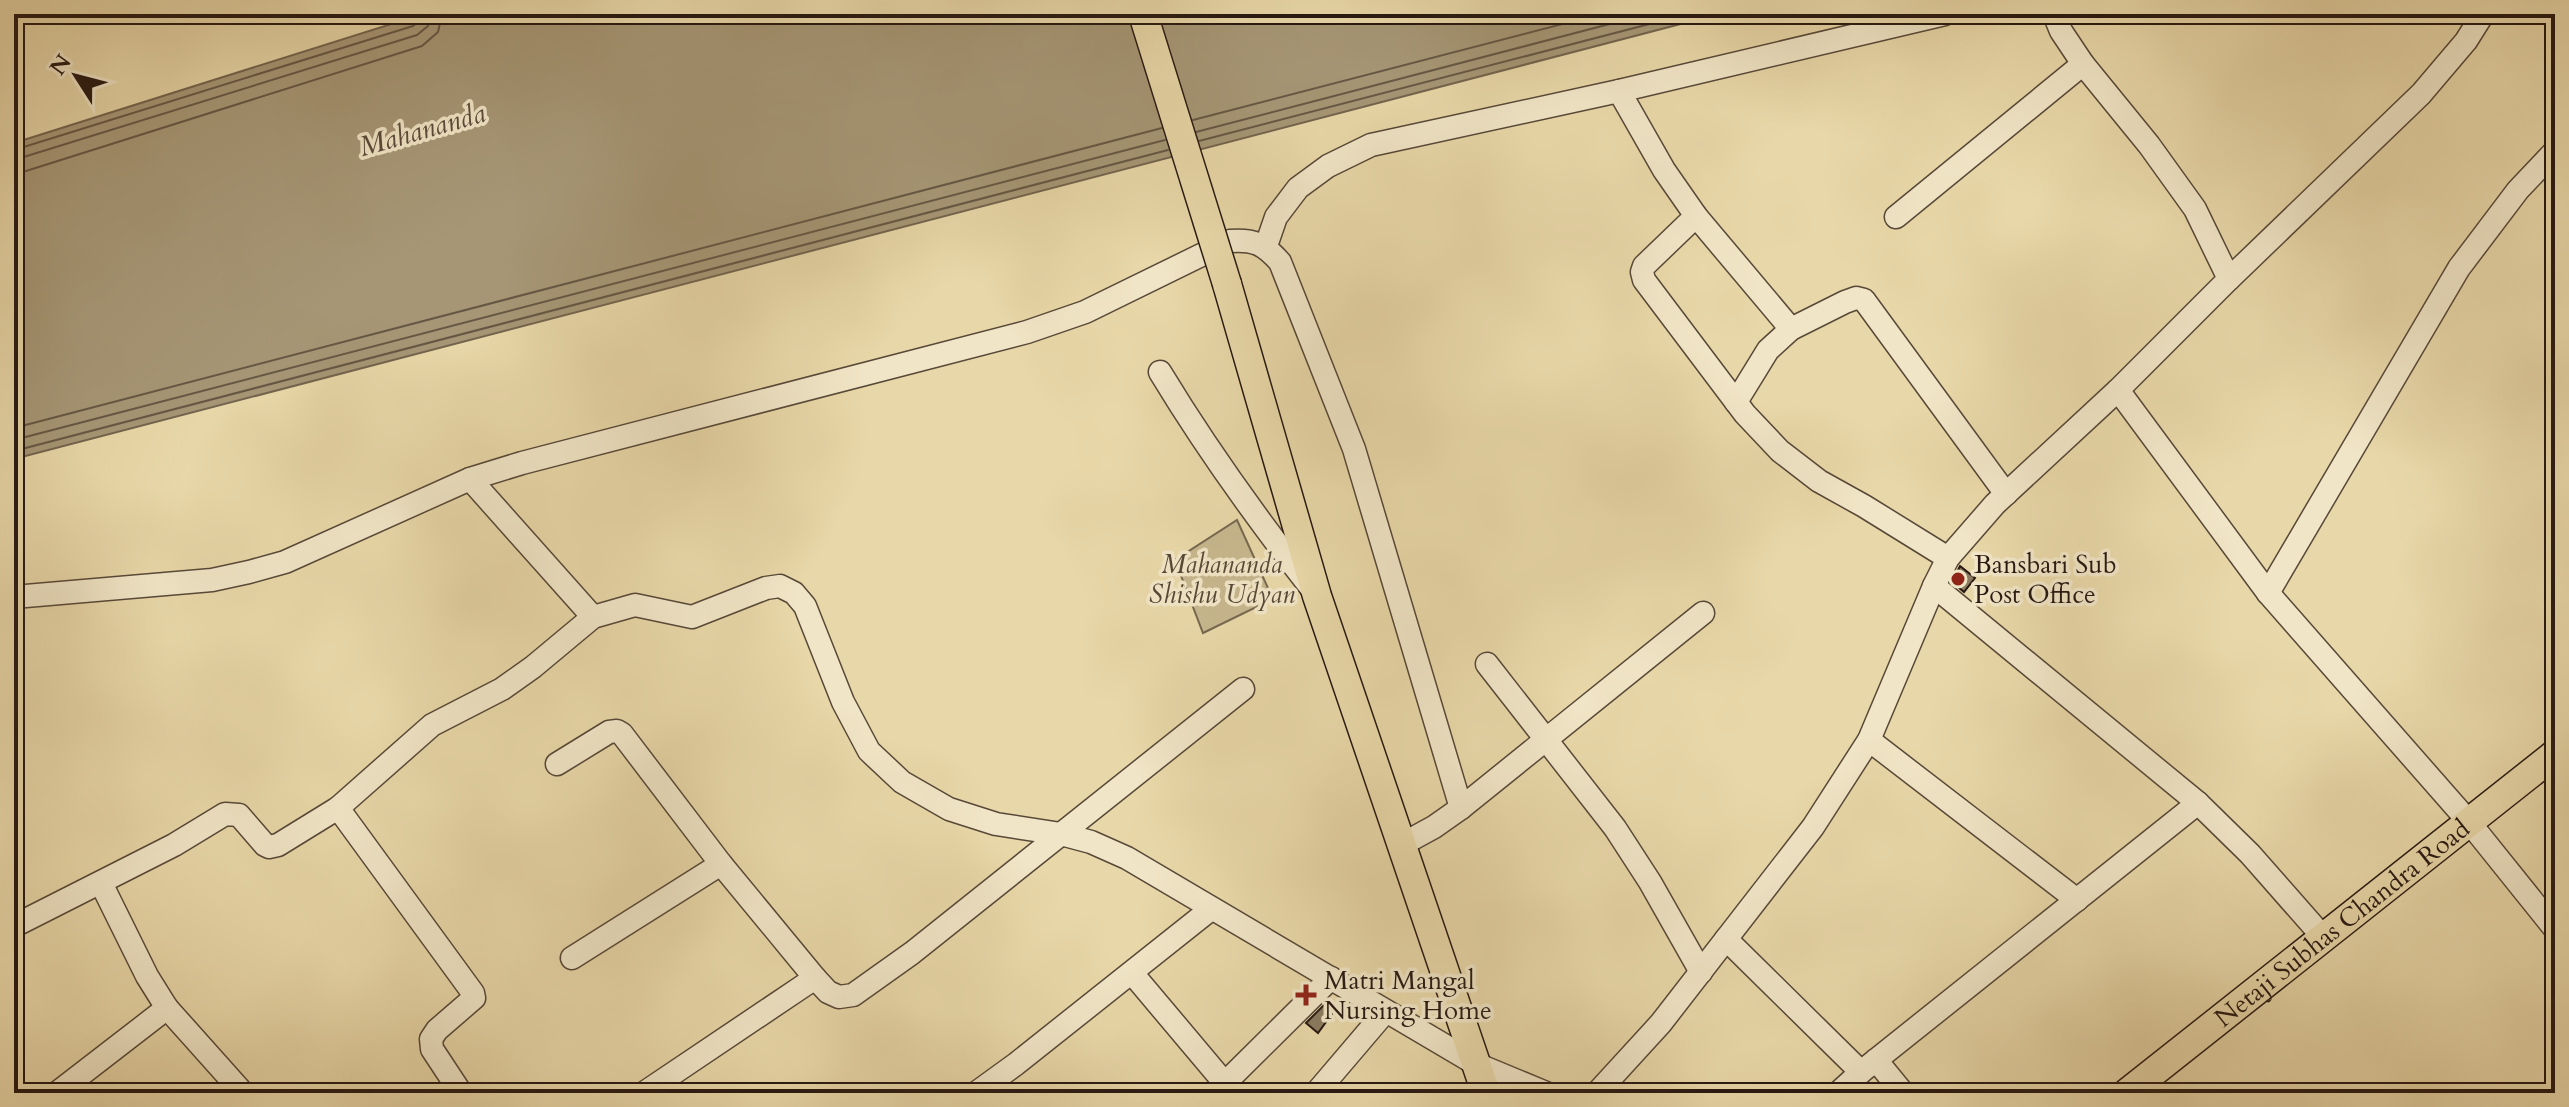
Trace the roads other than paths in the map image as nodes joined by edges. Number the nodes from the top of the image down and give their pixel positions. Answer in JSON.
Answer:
{"nodes":[{"id":1,"x":1143,"y":14,"type":"edge"},
{"id":2,"x":1945,"y":14,"type":"edge"},
{"id":3,"x":2054,"y":14,"type":"edge"},
{"id":4,"x":2483,"y":14,"type":"edge"},
{"id":5,"x":2083,"y":64,"type":"junction"},
{"id":6,"x":1619,"y":91,"type":"junction"},
{"id":7,"x":2555,"y":151,"type":"edge"},
{"id":8,"x":1696,"y":216,"type":"junction"},
{"id":9,"x":1896,"y":217,"type":"dead end"},
{"id":10,"x":1266,"y":246,"type":"junction"},
{"id":11,"x":2229,"y":279,"type":"junction"},
{"id":12,"x":1791,"y":329,"type":"junction"},
{"id":13,"x":1160,"y":372,"type":"dead end"},
{"id":14,"x":2118,"y":390,"type":"junction"},
{"id":15,"x":1736,"y":402,"type":"junction"},
{"id":16,"x":470,"y":479,"type":"junction"},
{"id":17,"x":2006,"y":494,"type":"junction"},
{"id":18,"x":1948,"y":558,"type":"junction"},
{"id":19,"x":1934,"y":586,"type":"junction"},
{"id":20,"x":2268,"y":593,"type":"junction"},
{"id":21,"x":1317,"y":596,"type":"junction"},
{"id":22,"x":14,"y":597,"type":"edge"},
{"id":23,"x":1703,"y":613,"type":"dead end"},
{"id":24,"x":593,"y":617,"type":"junction"},
{"id":25,"x":1487,"y":664,"type":"dead end"},
{"id":26,"x":1243,"y":689,"type":"dead end"},
{"id":27,"x":1544,"y":739,"type":"junction"},
{"id":28,"x":1869,"y":740,"type":"junction"},
{"id":29,"x":2555,"y":754,"type":"edge"},
{"id":30,"x":557,"y":764,"type":"dead end"},
{"id":31,"x":2198,"y":803,"type":"junction"},
{"id":32,"x":338,"y":808,"type":"junction"},
{"id":33,"x":1461,"y":808,"type":"junction"},
{"id":34,"x":2469,"y":822,"type":"junction"},
{"id":35,"x":1061,"y":834,"type":"junction"},
{"id":36,"x":1401,"y":845,"type":"junction"},
{"id":37,"x":721,"y":864,"type":"junction"},
{"id":38,"x":101,"y":883,"type":"junction"},
{"id":39,"x":2077,"y":900,"type":"junction"},
{"id":40,"x":1211,"y":909,"type":"junction"},
{"id":41,"x":14,"y":926,"type":"edge"},
{"id":42,"x":2555,"y":929,"type":"edge"},
{"id":43,"x":2323,"y":937,"type":"junction"},
{"id":44,"x":1726,"y":939,"type":"junction"},
{"id":45,"x":572,"y":958,"type":"dead end"},
{"id":46,"x":1701,"y":972,"type":"junction"},
{"id":47,"x":1132,"y":973,"type":"junction"},
{"id":48,"x":815,"y":978,"type":"junction"},
{"id":49,"x":1331,"y":978,"type":"junction"},
{"id":50,"x":167,"y":1008,"type":"junction"},
{"id":51,"x":1385,"y":1012,"type":"junction"},
{"id":52,"x":1476,"y":1064,"type":"junction"},
{"id":53,"x":1868,"y":1066,"type":"junction"},
{"id":54,"x":1225,"y":1090,"type":"edge"},
{"id":55,"x":459,"y":1092,"type":"edge"},
{"id":56,"x":57,"y":1093,"type":"edge"},
{"id":57,"x":243,"y":1093,"type":"edge"},
{"id":58,"x":644,"y":1093,"type":"edge"},
{"id":59,"x":976,"y":1093,"type":"edge"},
{"id":60,"x":1316,"y":1093,"type":"edge"},
{"id":61,"x":1486,"y":1093,"type":"edge"},
{"id":62,"x":1546,"y":1093,"type":"edge"},
{"id":63,"x":1597,"y":1093,"type":"edge"},
{"id":64,"x":1838,"y":1093,"type":"edge"},
{"id":65,"x":1903,"y":1093,"type":"edge"},
{"id":66,"x":2127,"y":1093,"type":"edge"}],
"edges":[{"from":1,"to":21,"type":"main road","bridge":true},
{"from":2,"to":6,"type":"street"},
{"from":3,"to":5,"type":"street"},
{"from":4,"to":11,"type":"street"},
{"from":5,"to":9,"type":"street"},
{"from":5,"to":11,"type":"street"},
{"from":6,"to":8,"type":"street"},
{"from":6,"to":10,"type":"street"},
{"from":7,"to":20,"type":"street"},
{"from":8,"to":12,"type":"street"},
{"from":8,"to":15,"type":"street"},
{"from":10,"to":16,"type":"street"},
{"from":10,"to":33,"type":"street"},
{"from":11,"to":14,"type":"street"},
{"from":12,"to":15,"type":"street"},
{"from":12,"to":17,"type":"street"},
{"from":13,"to":21,"type":"street"},
{"from":14,"to":17,"type":"street"},
{"from":14,"to":20,"type":"street"},
{"from":15,"to":18,"type":"street"},
{"from":16,"to":22,"type":"street"},
{"from":16,"to":24,"type":"street"},
{"from":17,"to":18,"type":"street"},
{"from":18,"to":19,"type":"street"},
{"from":19,"to":28,"type":"street"},
{"from":19,"to":31,"type":"street"},
{"from":20,"to":34,"type":"street"},
{"from":21,"to":36,"type":"main road"},
{"from":23,"to":27,"type":"street"},
{"from":24,"to":32,"type":"street"},
{"from":24,"to":35,"type":"street"},
{"from":25,"to":27,"type":"street"},
{"from":26,"to":35,"type":"street"},
{"from":27,"to":33,"type":"street"},
{"from":27,"to":46,"type":"street"},
{"from":28,"to":39,"type":"street"},
{"from":28,"to":44,"type":"street"},
{"from":29,"to":34,"type":"main road","name":"Netaji Subhas Chandra Road"},
{"from":30,"to":37,"type":"street"},
{"from":31,"to":39,"type":"street"},
{"from":31,"to":43,"type":"street"},
{"from":32,"to":38,"type":"street"},
{"from":32,"to":55,"type":"street"},
{"from":33,"to":36,"type":"street"},
{"from":34,"to":42,"type":"street"},
{"from":34,"to":43,"type":"main road","name":"Netaji Subhas Chandra Road"},
{"from":35,"to":40,"type":"street"},
{"from":35,"to":48,"type":"street"},
{"from":36,"to":52,"type":"main road"},
{"from":37,"to":45,"type":"street"},
{"from":37,"to":48,"type":"street"},
{"from":38,"to":41,"type":"street"},
{"from":38,"to":50,"type":"street"},
{"from":39,"to":53,"type":"street"},
{"from":40,"to":47,"type":"street"},
{"from":40,"to":49,"type":"street"},
{"from":43,"to":66,"type":"main road","name":"Netaji Subhas Chandra Road"},
{"from":44,"to":46,"type":"street"},
{"from":44,"to":53,"type":"street"},
{"from":46,"to":63,"type":"street"},
{"from":47,"to":54,"type":"street"},
{"from":47,"to":59,"type":"street"},
{"from":48,"to":58,"type":"street"},
{"from":49,"to":51,"type":"street"},
{"from":49,"to":54,"type":"street"},
{"from":50,"to":56,"type":"street"},
{"from":50,"to":57,"type":"street"},
{"from":51,"to":52,"type":"street"},
{"from":51,"to":60,"type":"street"},
{"from":52,"to":61,"type":"main road"},
{"from":52,"to":62,"type":"street"},
{"from":53,"to":64,"type":"street"},
{"from":53,"to":65,"type":"street"}]}
